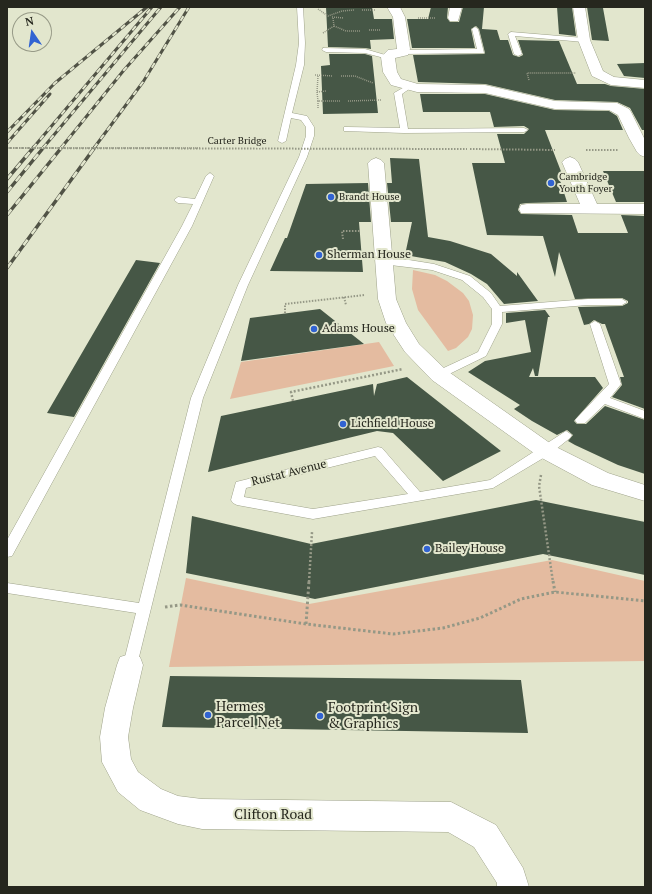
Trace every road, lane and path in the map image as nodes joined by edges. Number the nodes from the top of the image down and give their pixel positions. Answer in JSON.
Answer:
{"nodes":[{"id":1,"x":300,"y":7,"type":"edge"},
{"id":2,"x":318,"y":7,"type":"edge"},
{"id":3,"x":579,"y":7,"type":"edge"},
{"id":4,"x":354,"y":10,"type":"dead end"},
{"id":5,"x":396,"y":12,"type":"edge"},
{"id":6,"x":455,"y":12,"type":"edge"},
{"id":7,"x":328,"y":16,"type":"junction"},
{"id":8,"x":333,"y":18,"type":"junction"},
{"id":9,"x":344,"y":18,"type":"dead end"},
{"id":10,"x":334,"y":26,"type":"junction"},
{"id":11,"x":475,"y":29,"type":"dead end"},
{"id":12,"x":360,"y":31,"type":"dead end"},
{"id":13,"x":323,"y":36,"type":"dead end"},
{"id":14,"x":584,"y":40,"type":"junction"},
{"id":15,"x":326,"y":50,"type":"dead end"},
{"id":16,"x":404,"y":52,"type":"junction"},
{"id":17,"x":518,"y":54,"type":"dead end"},
{"id":18,"x":388,"y":57,"type":"junction"},
{"id":19,"x":597,"y":73,"type":"junction"},
{"id":20,"x":318,"y":76,"type":"dead end"},
{"id":21,"x":341,"y":76,"type":"dead end"},
{"id":22,"x":402,"y":84,"type":"junction"},
{"id":23,"x":645,"y":84,"type":"edge"},
{"id":24,"x":326,"y":91,"type":"dead end"},
{"id":25,"x":317,"y":92,"type":"junction"},
{"id":26,"x":399,"y":100,"type":"junction"},
{"id":27,"x":340,"y":101,"type":"dead end"},
{"id":28,"x":348,"y":101,"type":"dead end"},
{"id":29,"x":537,"y":102,"type":"junction"},
{"id":30,"x":288,"y":115,"type":"junction"},
{"id":31,"x":347,"y":130,"type":"dead end"},
{"id":32,"x":524,"y":130,"type":"dead end"},
{"id":33,"x":404,"y":131,"type":"junction"},
{"id":34,"x":282,"y":141,"type":"dead end"},
{"id":35,"x":7,"y":148,"type":"edge"},
{"id":36,"x":466,"y":149,"type":"dead end"},
{"id":37,"x":645,"y":152,"type":"edge"},
{"id":38,"x":570,"y":162,"type":"dead end"},
{"id":39,"x":376,"y":163,"type":"dead end"},
{"id":40,"x":210,"y":176,"type":"dead end"},
{"id":41,"x":178,"y":200,"type":"dead end"},
{"id":42,"x":199,"y":202,"type":"junction"},
{"id":43,"x":590,"y":208,"type":"junction"},
{"id":44,"x":527,"y":209,"type":"dead end"},
{"id":45,"x":645,"y":209,"type":"edge"},
{"id":46,"x":385,"y":262,"type":"junction"},
{"id":47,"x":386,"y":293,"type":"junction"},
{"id":48,"x":344,"y":297,"type":"junction"},
{"id":49,"x":622,"y":302,"type":"dead end"},
{"id":50,"x":346,"y":305,"type":"dead end"},
{"id":51,"x":497,"y":308,"type":"junction"},
{"id":52,"x":285,"y":313,"type":"dead end"},
{"id":53,"x":595,"y":324,"type":"dead end"},
{"id":54,"x":433,"y":369,"type":"junction"},
{"id":55,"x":603,"y":399,"type":"junction"},
{"id":56,"x":293,"y":401,"type":"dead end"},
{"id":57,"x":645,"y":415,"type":"edge"},
{"id":58,"x":581,"y":420,"type":"dead end"},
{"id":59,"x":566,"y":435,"type":"dead end"},
{"id":60,"x":546,"y":451,"type":"junction"},
{"id":61,"x":645,"y":493,"type":"edge"},
{"id":62,"x":417,"y":496,"type":"junction"},
{"id":63,"x":313,"y":514,"type":"junction"},
{"id":64,"x":7,"y":552,"type":"edge"},
{"id":65,"x":7,"y":588,"type":"edge"},
{"id":66,"x":555,"y":592,"type":"junction"},
{"id":67,"x":645,"y":602,"type":"edge"},
{"id":68,"x":144,"y":609,"type":"junction"},
{"id":69,"x":306,"y":624,"type":"junction"},
{"id":70,"x":130,"y":665,"type":"joint"},
{"id":71,"x":513,"y":887,"type":"edge"}],
"edges":[{"from":1,"to":30,"type":"lane"},
{"from":2,"to":7,"type":"path"},
{"from":3,"to":14,"type":"street"},
{"from":4,"to":7,"type":"path"},
{"from":5,"to":6,"type":"path"},
{"from":5,"to":16,"type":"street"},
{"from":7,"to":8,"type":"path"},
{"from":8,"to":9,"type":"path"},
{"from":8,"to":10,"type":"path"},
{"from":10,"to":12,"type":"path"},
{"from":10,"to":13,"type":"path"},
{"from":11,"to":16,"type":"lane"},
{"from":14,"to":17,"type":"lane"},
{"from":14,"to":19,"type":"street"},
{"from":15,"to":18,"type":"lane"},
{"from":16,"to":18,"type":"street"},
{"from":18,"to":22,"type":"street"},
{"from":19,"to":23,"type":"street"},
{"from":19,"to":29,"type":"path"},
{"from":20,"to":25,"type":"path"},
{"from":21,"to":22,"type":"path"},
{"from":22,"to":26,"type":"lane"},
{"from":22,"to":29,"type":"street"},
{"from":24,"to":25,"type":"path"},
{"from":25,"to":27,"type":"path"},
{"from":26,"to":28,"type":"path"},
{"from":26,"to":33,"type":"lane"},
{"from":29,"to":37,"type":"street"},
{"from":30,"to":34,"type":"lane"},
{"from":30,"to":68,"type":"lane"},
{"from":31,"to":33,"type":"lane"},
{"from":32,"to":33,"type":"lane"},
{"from":35,"to":36,"type":"path","name":"Carter Bridge","bridge":true},
{"from":38,"to":43,"type":"street"},
{"from":39,"to":46,"type":"street"},
{"from":40,"to":42,"type":"lane"},
{"from":41,"to":42,"type":"lane"},
{"from":42,"to":64,"type":"lane"},
{"from":43,"to":44,"type":"street"},
{"from":43,"to":45,"type":"street"},
{"from":46,"to":47,"type":"street"},
{"from":46,"to":51,"type":"lane"},
{"from":47,"to":48,"type":"path"},
{"from":47,"to":54,"type":"street"},
{"from":48,"to":50,"type":"path"},
{"from":48,"to":52,"type":"path"},
{"from":49,"to":51,"type":"lane"},
{"from":51,"to":54,"type":"lane"},
{"from":53,"to":55,"type":"lane"},
{"from":54,"to":56,"type":"path"},
{"from":54,"to":60,"type":"street"},
{"from":55,"to":57,"type":"lane"},
{"from":55,"to":58,"type":"lane"},
{"from":59,"to":60,"type":"lane","name":"Rustat Avenue"},
{"from":60,"to":61,"type":"street"},
{"from":60,"to":62,"type":"lane","name":"Rustat Avenue"},
{"from":60,"to":66,"type":"path"},
{"from":62,"to":63,"type":"lane","name":"Rustat Avenue"},
{"from":62,"to":63,"type":"lane","name":"Rustat Avenue"},
{"from":63,"to":69,"type":"path"},
{"from":65,"to":68,"type":"lane"},
{"from":66,"to":67,"type":"path"},
{"from":66,"to":69,"type":"path"},
{"from":68,"to":69,"type":"path"},
{"from":68,"to":70,"type":"lane"},
{"from":70,"to":71,"type":"street","name":"Clifton Road"}]}
